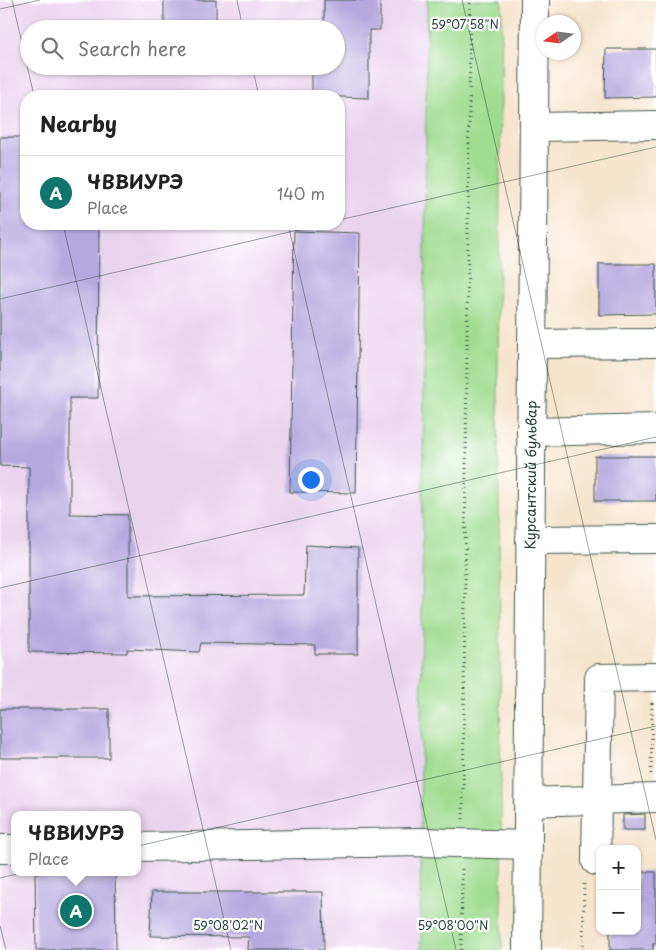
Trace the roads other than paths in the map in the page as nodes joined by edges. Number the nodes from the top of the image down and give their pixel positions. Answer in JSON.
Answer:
{"nodes":[{"id":1,"x":535,"y":0,"type":"edge"},
{"id":2,"x":656,"y":125,"type":"edge"},
{"id":3,"x":534,"y":127,"type":"junction"},
{"id":4,"x":656,"y":342,"type":"edge"},
{"id":5,"x":532,"y":344,"type":"junction"},
{"id":6,"x":656,"y":429,"type":"edge"},
{"id":7,"x":531,"y":432,"type":"junction"},
{"id":8,"x":656,"y":539,"type":"edge"},
{"id":9,"x":530,"y":540,"type":"junction"},
{"id":10,"x":654,"y":686,"type":"edge"},
{"id":11,"x":656,"y":798,"type":"edge"},
{"id":12,"x":597,"y":800,"type":"junction"},
{"id":13,"x":528,"y":802,"type":"junction"},
{"id":14,"x":528,"y":845,"type":"junction"},
{"id":15,"x":596,"y":845,"type":"edge"},
{"id":16,"x":141,"y":847,"type":"edge"},
{"id":17,"x":527,"y":950,"type":"edge"}],
"edges":[{"from":1,"to":3,"type":"street","name":"Курсантский бульвар"},
{"from":2,"to":3,"type":"street"},
{"from":3,"to":5,"type":"street","name":"Курсантский бульвар"},
{"from":4,"to":5,"type":"street"},
{"from":5,"to":7,"type":"street","name":"Курсантский бульвар"},
{"from":6,"to":7,"type":"street"},
{"from":7,"to":9,"type":"street","name":"Курсантский бульвар"},
{"from":8,"to":9,"type":"street"},
{"from":9,"to":13,"type":"street","name":"Курсантский бульвар"},
{"from":10,"to":12,"type":"street"},
{"from":11,"to":12,"type":"street"},
{"from":12,"to":13,"type":"street"},
{"from":12,"to":15,"type":"street"},
{"from":13,"to":14,"type":"street","name":"Курсантский бульвар"},
{"from":14,"to":16,"type":"street"},
{"from":14,"to":17,"type":"street","name":"Курсантский бульвар"}]}
